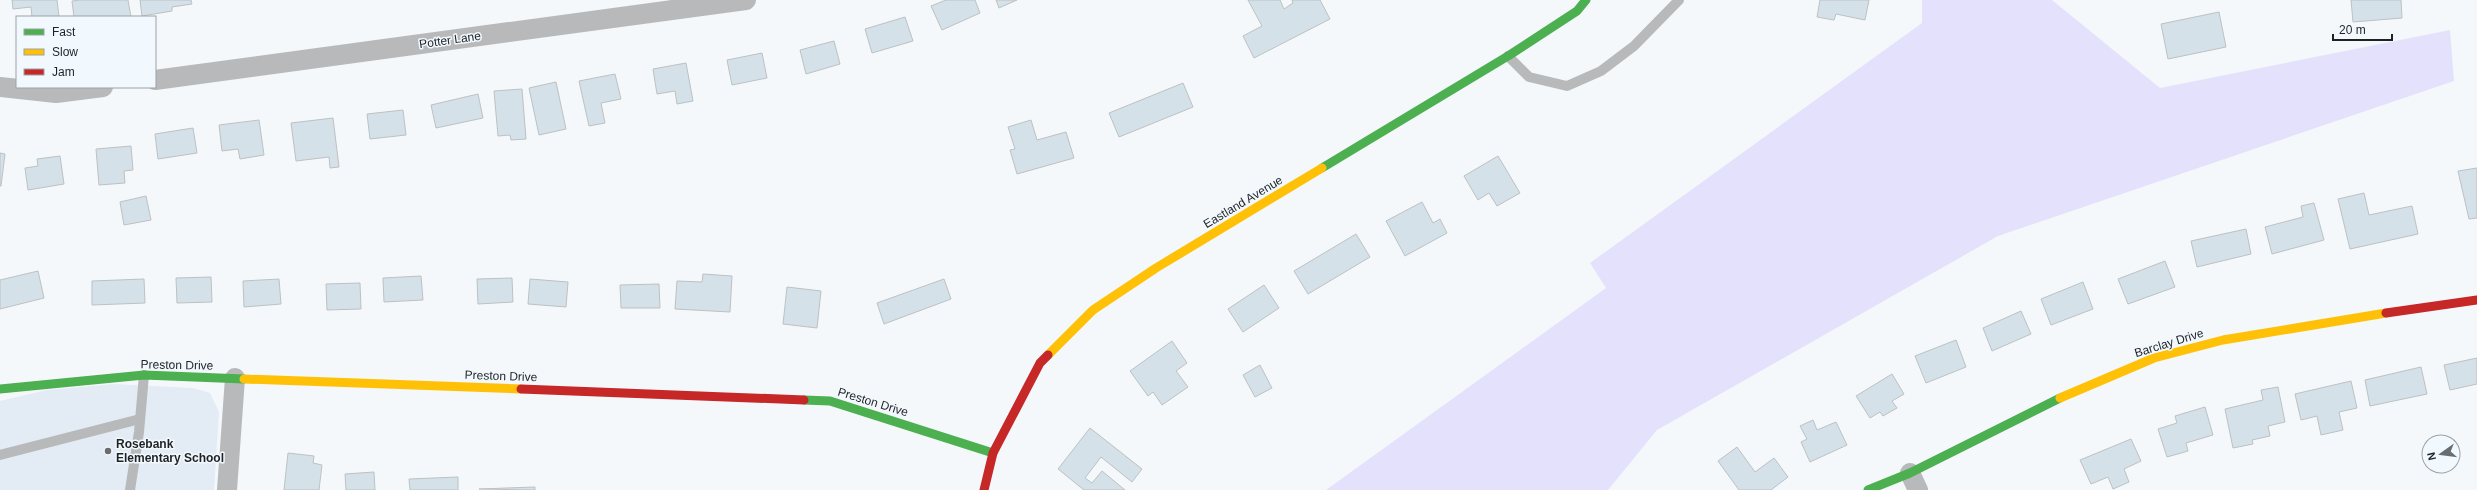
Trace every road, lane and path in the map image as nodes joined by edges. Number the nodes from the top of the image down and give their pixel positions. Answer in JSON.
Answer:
{"nodes":[{"id":1,"x":746,"y":0,"type":"edge"},
{"id":2,"x":1586,"y":0,"type":"edge"},
{"id":3,"x":1679,"y":0,"type":"edge"},
{"id":4,"x":1508,"y":56,"type":"junction"},
{"id":5,"x":156,"y":80,"type":"edge"},
{"id":6,"x":0,"y":87,"type":"edge"},
{"id":7,"x":95,"y":88,"type":"edge"},
{"id":8,"x":2477,"y":300,"type":"edge"},
{"id":9,"x":144,"y":375,"type":"junction"},
{"id":10,"x":235,"y":378,"type":"junction"},
{"id":11,"x":0,"y":389,"type":"edge"},
{"id":12,"x":140,"y":419,"type":"junction"},
{"id":13,"x":993,"y":453,"type":"junction"},
{"id":14,"x":0,"y":455,"type":"edge"},
{"id":15,"x":1914,"y":482,"type":"edge"},
{"id":16,"x":130,"y":490,"type":"edge"},
{"id":17,"x":227,"y":490,"type":"edge"},
{"id":18,"x":984,"y":490,"type":"edge"},
{"id":19,"x":1868,"y":490,"type":"edge"}],
"edges":[{"from":1,"to":5,"type":"street","name":"Potter Lane"},
{"from":2,"to":4,"type":"street","name":"Eastland Avenue"},
{"from":3,"to":4,"type":"lane"},
{"from":4,"to":13,"type":"street","name":"Eastland Avenue"},
{"from":6,"to":7,"type":"street"},
{"from":8,"to":15,"type":"street","name":"Barclay Drive"},
{"from":9,"to":10,"type":"street","name":"Preston Drive"},
{"from":9,"to":11,"type":"street","name":"Preston Drive"},
{"from":9,"to":12,"type":"lane"},
{"from":10,"to":13,"type":"street","name":"Preston Drive"},
{"from":10,"to":17,"type":"street"},
{"from":12,"to":14,"type":"lane"},
{"from":12,"to":16,"type":"lane"},
{"from":13,"to":18,"type":"street","name":"Eastland Avenue"},
{"from":15,"to":19,"type":"street","name":"Barclay Drive"}]}
